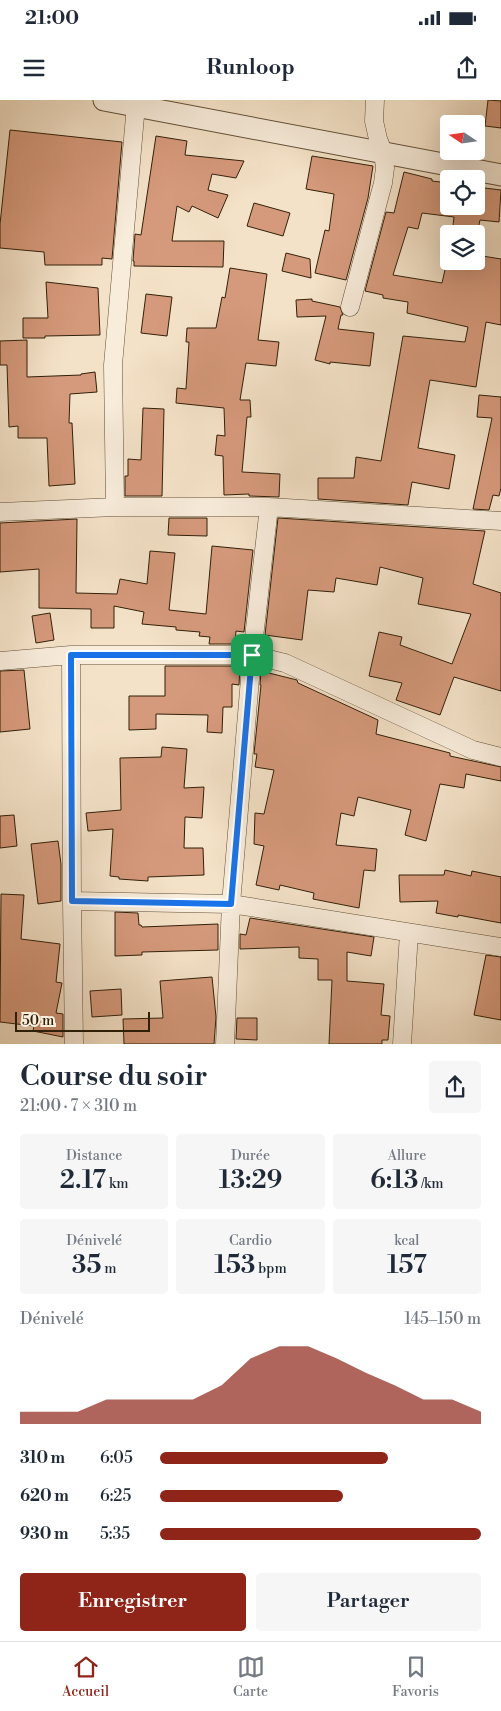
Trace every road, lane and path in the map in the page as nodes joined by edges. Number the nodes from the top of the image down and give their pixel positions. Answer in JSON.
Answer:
{"nodes":[{"id":1,"x":104,"y":100,"type":"edge"},
{"id":2,"x":375,"y":100,"type":"edge"},
{"id":3,"x":136,"y":105,"type":"junction"},
{"id":4,"x":169,"y":106,"type":"edge"},
{"id":5,"x":383,"y":152,"type":"junction"},
{"id":6,"x":501,"y":174,"type":"edge"},
{"id":7,"x":350,"y":307,"type":"dead end"},
{"id":8,"x":115,"y":507,"type":"junction"},
{"id":9,"x":269,"y":507,"type":"junction"},
{"id":10,"x":0,"y":512,"type":"edge"},
{"id":11,"x":501,"y":521,"type":"edge"},
{"id":12,"x":71,"y":655,"type":"junction"},
{"id":13,"x":252,"y":655,"type":"junction"},
{"id":14,"x":0,"y":661,"type":"edge"},
{"id":15,"x":501,"y":756,"type":"edge"},
{"id":16,"x":72,"y":901,"type":"junction"},
{"id":17,"x":231,"y":904,"type":"junction"},
{"id":18,"x":408,"y":933,"type":"junction"},
{"id":19,"x":501,"y":947,"type":"edge"},
{"id":20,"x":74,"y":1044,"type":"edge"},
{"id":21,"x":226,"y":1044,"type":"edge"},
{"id":22,"x":402,"y":1044,"type":"edge"}],
"edges":[{"from":1,"to":3,"type":"street"},
{"from":2,"to":5,"type":"street"},
{"from":3,"to":4,"type":"street"},
{"from":3,"to":8,"type":"street"},
{"from":4,"to":5,"type":"street"},
{"from":5,"to":6,"type":"street"},
{"from":5,"to":7,"type":"street"},
{"from":8,"to":9,"type":"street"},
{"from":8,"to":10,"type":"street"},
{"from":9,"to":11,"type":"street"},
{"from":9,"to":13,"type":"street"},
{"from":12,"to":13,"type":"street"},
{"from":12,"to":14,"type":"street"},
{"from":12,"to":16,"type":"street"},
{"from":13,"to":15,"type":"street"},
{"from":13,"to":17,"type":"street"},
{"from":16,"to":17,"type":"street"},
{"from":16,"to":20,"type":"street"},
{"from":17,"to":18,"type":"street"},
{"from":17,"to":21,"type":"street"},
{"from":18,"to":19,"type":"street"},
{"from":18,"to":22,"type":"street"}]}
